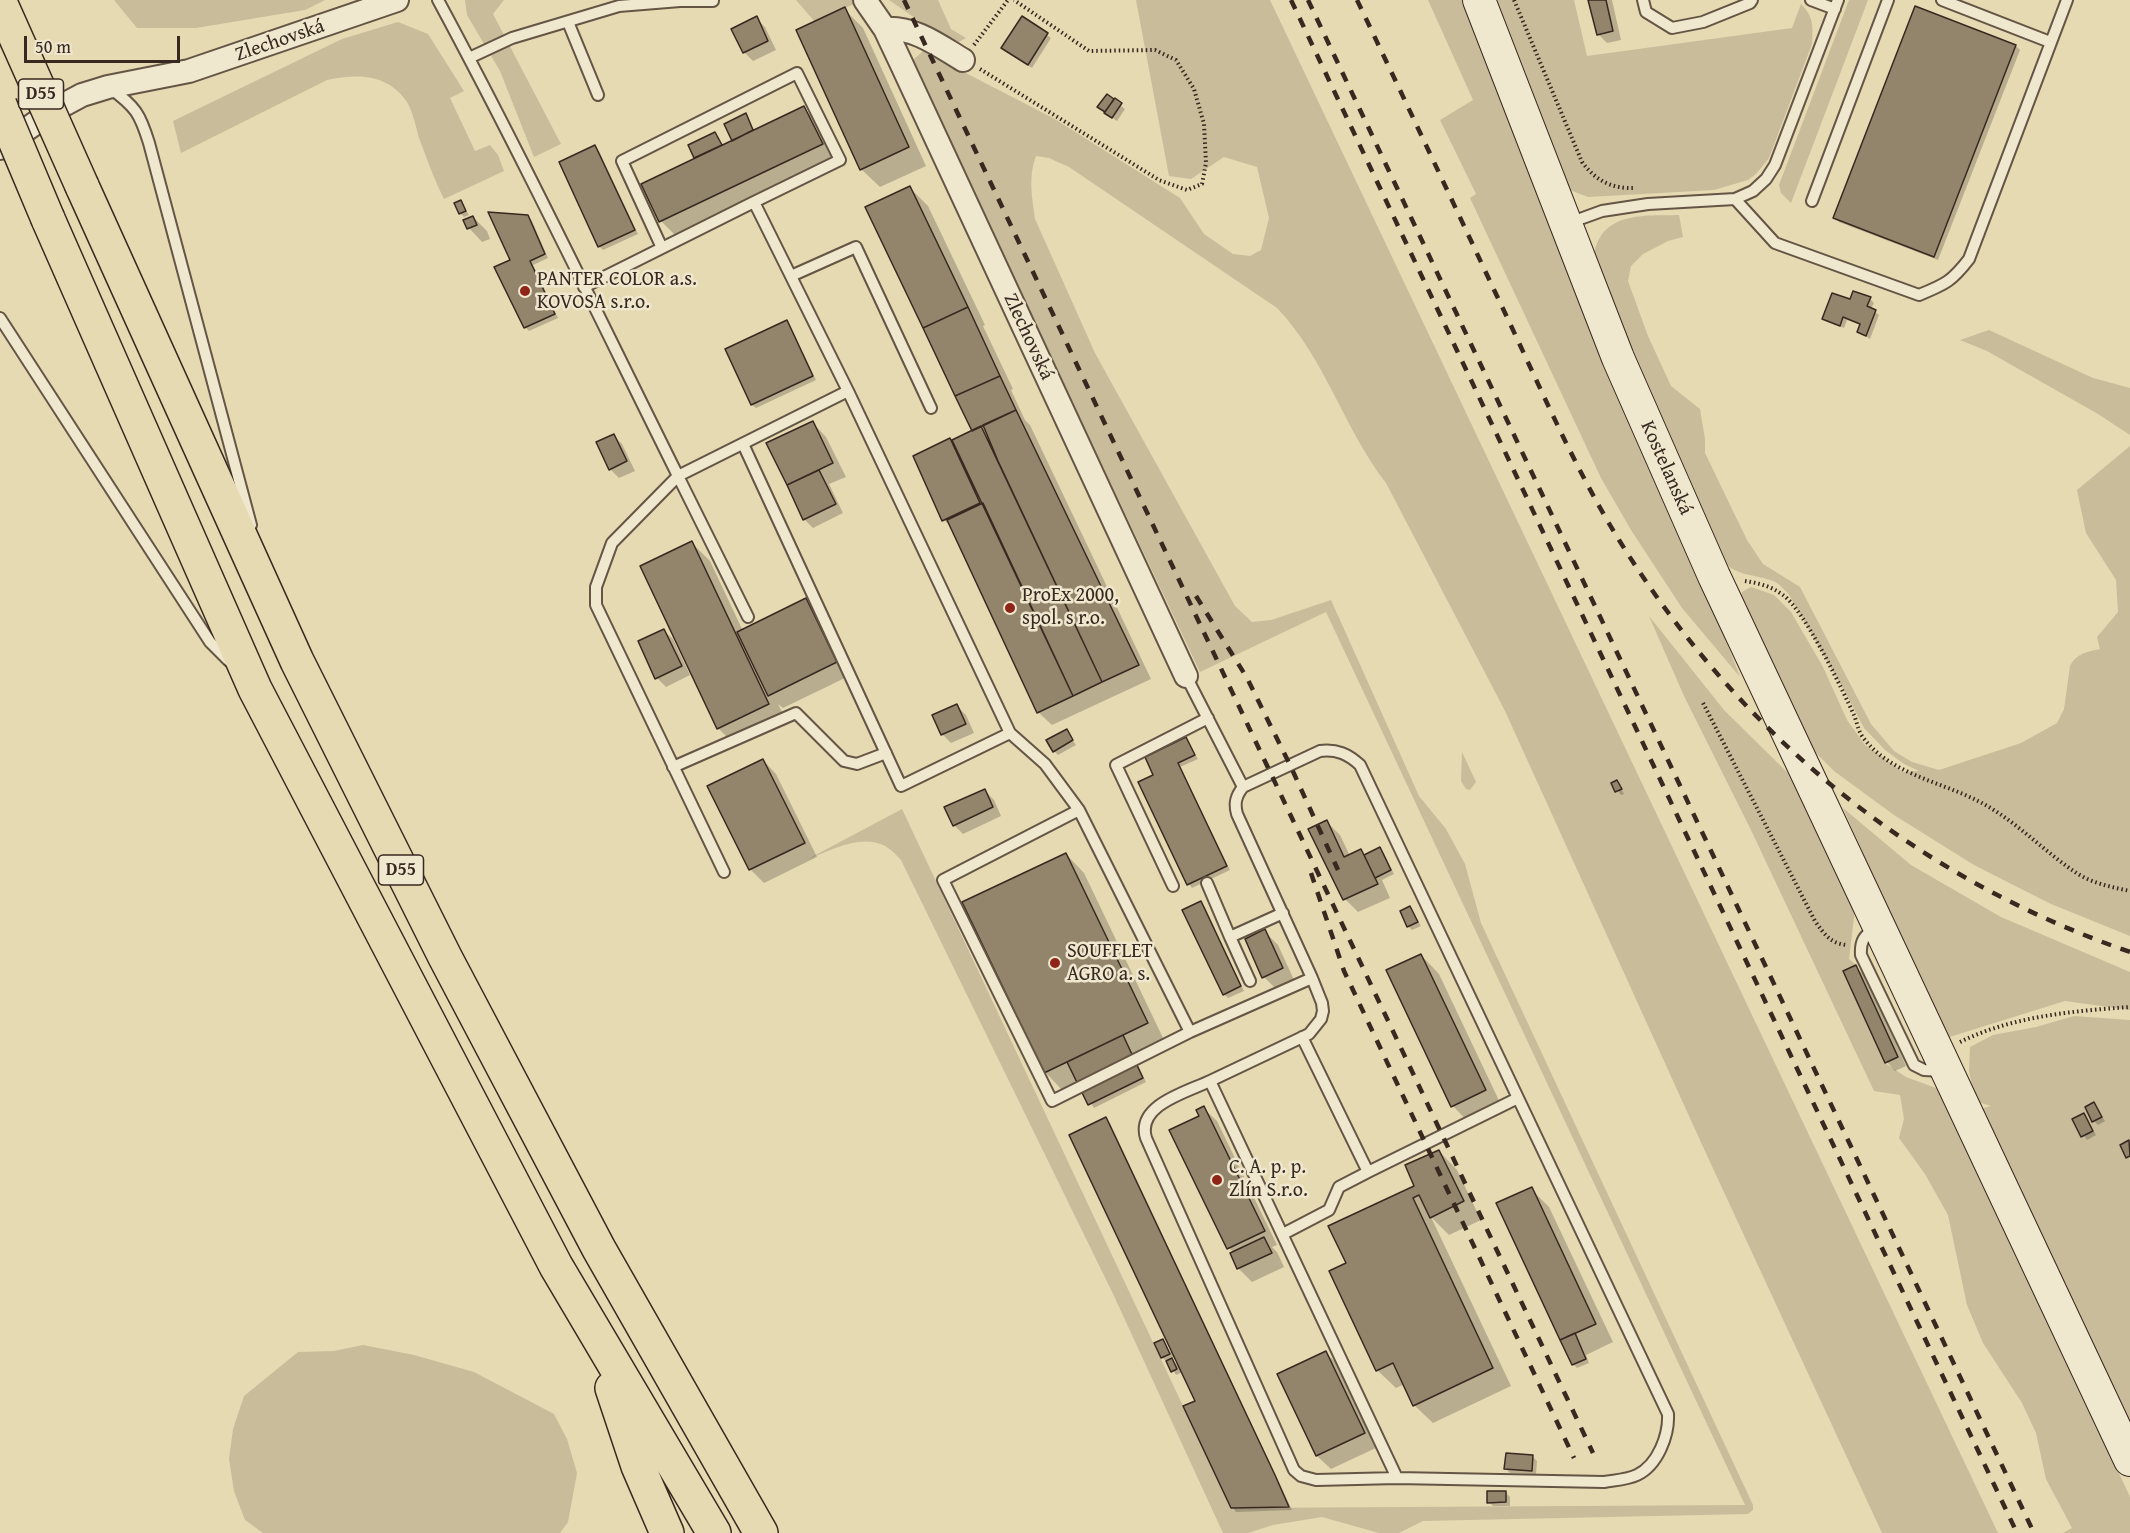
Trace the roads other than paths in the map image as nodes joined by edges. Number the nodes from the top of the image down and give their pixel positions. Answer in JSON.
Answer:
{"nodes":[{"id":1,"x":397,"y":0,"type":"edge"},
{"id":2,"x":438,"y":0,"type":"edge"},
{"id":3,"x":865,"y":0,"type":"edge"},
{"id":4,"x":1479,"y":0,"type":"edge"},
{"id":5,"x":1643,"y":0,"type":"edge"},
{"id":6,"x":1752,"y":0,"type":"edge"},
{"id":7,"x":1811,"y":0,"type":"edge"},
{"id":8,"x":1888,"y":0,"type":"edge"},
{"id":9,"x":1942,"y":0,"type":"edge"},
{"id":10,"x":2067,"y":0,"type":"edge"},
{"id":11,"x":713,"y":1,"type":"edge"},
{"id":12,"x":0,"y":2,"type":"edge"},
{"id":13,"x":1837,"y":5,"type":"edge"},
{"id":14,"x":353,"y":9,"type":"edge"},
{"id":15,"x":568,"y":22,"type":"junction"},
{"id":16,"x":885,"y":28,"type":"junction"},
{"id":17,"x":2050,"y":42,"type":"junction"},
{"id":18,"x":470,"y":58,"type":"junction"},
{"id":19,"x":963,"y":60,"type":"road end"},
{"id":20,"x":108,"y":87,"type":"junction"},
{"id":21,"x":598,"y":95,"type":"dead end"},
{"id":22,"x":0,"y":105,"type":"edge"},
{"id":23,"x":0,"y":148,"type":"edge"},
{"id":24,"x":1735,"y":199,"type":"junction"},
{"id":25,"x":1812,"y":201,"type":"dead end"},
{"id":26,"x":754,"y":202,"type":"junction"},
{"id":27,"x":1566,"y":225,"type":"junction"},
{"id":28,"x":662,"y":248,"type":"junction"},
{"id":29,"x":791,"y":276,"type":"junction"},
{"id":30,"x":584,"y":287,"type":"junction"},
{"id":31,"x":0,"y":318,"type":"edge"},
{"id":32,"x":848,"y":391,"type":"junction"},
{"id":33,"x":931,"y":408,"type":"dead end"},
{"id":34,"x":743,"y":444,"type":"junction"},
{"id":35,"x":678,"y":476,"type":"junction"},
{"id":36,"x":748,"y":617,"type":"dead end"},
{"id":37,"x":297,"y":661,"type":"junction"},
{"id":38,"x":1186,"y":676,"type":"joint"},
{"id":39,"x":255,"y":689,"type":"junction"},
{"id":40,"x":1208,"y":718,"type":"junction"},
{"id":41,"x":1011,"y":733,"type":"junction"},
{"id":42,"x":886,"y":753,"type":"junction"},
{"id":43,"x":673,"y":766,"type":"junction"},
{"id":44,"x":1243,"y":788,"type":"junction"},
{"id":45,"x":1079,"y":810,"type":"junction"},
{"id":46,"x":724,"y":872,"type":"dead end"},
{"id":47,"x":1208,"y":883,"type":"dead end"},
{"id":48,"x":1173,"y":886,"type":"dead end"},
{"id":49,"x":1282,"y":913,"type":"junction"},
{"id":50,"x":1230,"y":936,"type":"junction"},
{"id":51,"x":1312,"y":978,"type":"junction"},
{"id":52,"x":1250,"y":981,"type":"dead end"},
{"id":53,"x":1190,"y":1032,"type":"junction"},
{"id":54,"x":1302,"y":1037,"type":"junction"},
{"id":55,"x":1210,"y":1081,"type":"junction"},
{"id":56,"x":1518,"y":1098,"type":"junction"},
{"id":57,"x":1368,"y":1172,"type":"junction"},
{"id":58,"x":1283,"y":1234,"type":"junction"},
{"id":59,"x":590,"y":1324,"type":"junction"},
{"id":60,"x":2130,"y":1460,"type":"edge"},
{"id":61,"x":1397,"y":1478,"type":"junction"},
{"id":62,"x":667,"y":1533,"type":"edge"},
{"id":63,"x":714,"y":1533,"type":"edge"},
{"id":64,"x":761,"y":1533,"type":"edge"}],
"edges":[{"from":1,"to":14,"type":"street","name":"Zlechovská"},
{"from":2,"to":18,"type":"lane"},
{"from":3,"to":16,"type":"street","name":"Zlechovská"},
{"from":4,"to":27,"type":"main road","name":"Kostelanská"},
{"from":5,"to":6,"type":"lane"},
{"from":7,"to":13,"type":"lane"},
{"from":8,"to":25,"type":"lane"},
{"from":9,"to":17,"type":"lane"},
{"from":10,"to":17,"type":"lane"},
{"from":11,"to":15,"type":"lane"},
{"from":12,"to":37,"type":"highway","number":"D55","bridge":true},
{"from":13,"to":24,"type":"lane"},
{"from":14,"to":20,"type":"street","name":"Zlechovská"},
{"from":15,"to":18,"type":"lane"},
{"from":15,"to":21,"type":"lane"},
{"from":16,"to":19,"type":"street"},
{"from":16,"to":38,"type":"street","name":"Zlechovská"},
{"from":17,"to":24,"type":"lane"},
{"from":18,"to":30,"type":"lane"},
{"from":20,"to":23,"type":"street","name":"Zlechovská"},
{"from":20,"to":37,"type":"lane"},
{"from":22,"to":39,"type":"highway","number":"D55","bridge":true},
{"from":24,"to":27,"type":"lane"},
{"from":26,"to":28,"type":"lane"},
{"from":26,"to":28,"type":"lane"},
{"from":26,"to":29,"type":"lane"},
{"from":27,"to":60,"type":"main road","name":"Kostelanská"},
{"from":28,"to":30,"type":"lane"},
{"from":29,"to":32,"type":"lane"},
{"from":29,"to":33,"type":"lane"},
{"from":30,"to":35,"type":"lane"},
{"from":31,"to":39,"type":"lane"},
{"from":32,"to":34,"type":"lane"},
{"from":32,"to":41,"type":"lane"},
{"from":34,"to":35,"type":"lane"},
{"from":34,"to":42,"type":"lane"},
{"from":35,"to":36,"type":"lane"},
{"from":35,"to":43,"type":"lane"},
{"from":37,"to":64,"type":"highway","number":"D55"},
{"from":38,"to":40,"type":"lane"},
{"from":39,"to":59,"type":"highway","number":"D55"},
{"from":40,"to":44,"type":"lane"},
{"from":40,"to":48,"type":"lane"},
{"from":41,"to":42,"type":"lane"},
{"from":41,"to":45,"type":"lane"},
{"from":42,"to":43,"type":"lane"},
{"from":43,"to":46,"type":"lane"},
{"from":44,"to":49,"type":"lane"},
{"from":44,"to":56,"type":"lane"},
{"from":45,"to":53,"type":"lane"},
{"from":45,"to":53,"type":"lane"},
{"from":47,"to":50,"type":"lane"},
{"from":49,"to":50,"type":"lane"},
{"from":49,"to":51,"type":"lane"},
{"from":50,"to":52,"type":"lane"},
{"from":51,"to":53,"type":"lane"},
{"from":51,"to":54,"type":"lane"},
{"from":54,"to":55,"type":"lane"},
{"from":54,"to":57,"type":"lane"},
{"from":55,"to":58,"type":"lane"},
{"from":55,"to":61,"type":"lane"},
{"from":56,"to":57,"type":"lane"},
{"from":56,"to":61,"type":"lane"},
{"from":57,"to":58,"type":"lane"},
{"from":58,"to":61,"type":"lane"},
{"from":59,"to":62,"type":"highway"},
{"from":59,"to":63,"type":"highway","number":"D55"}]}
